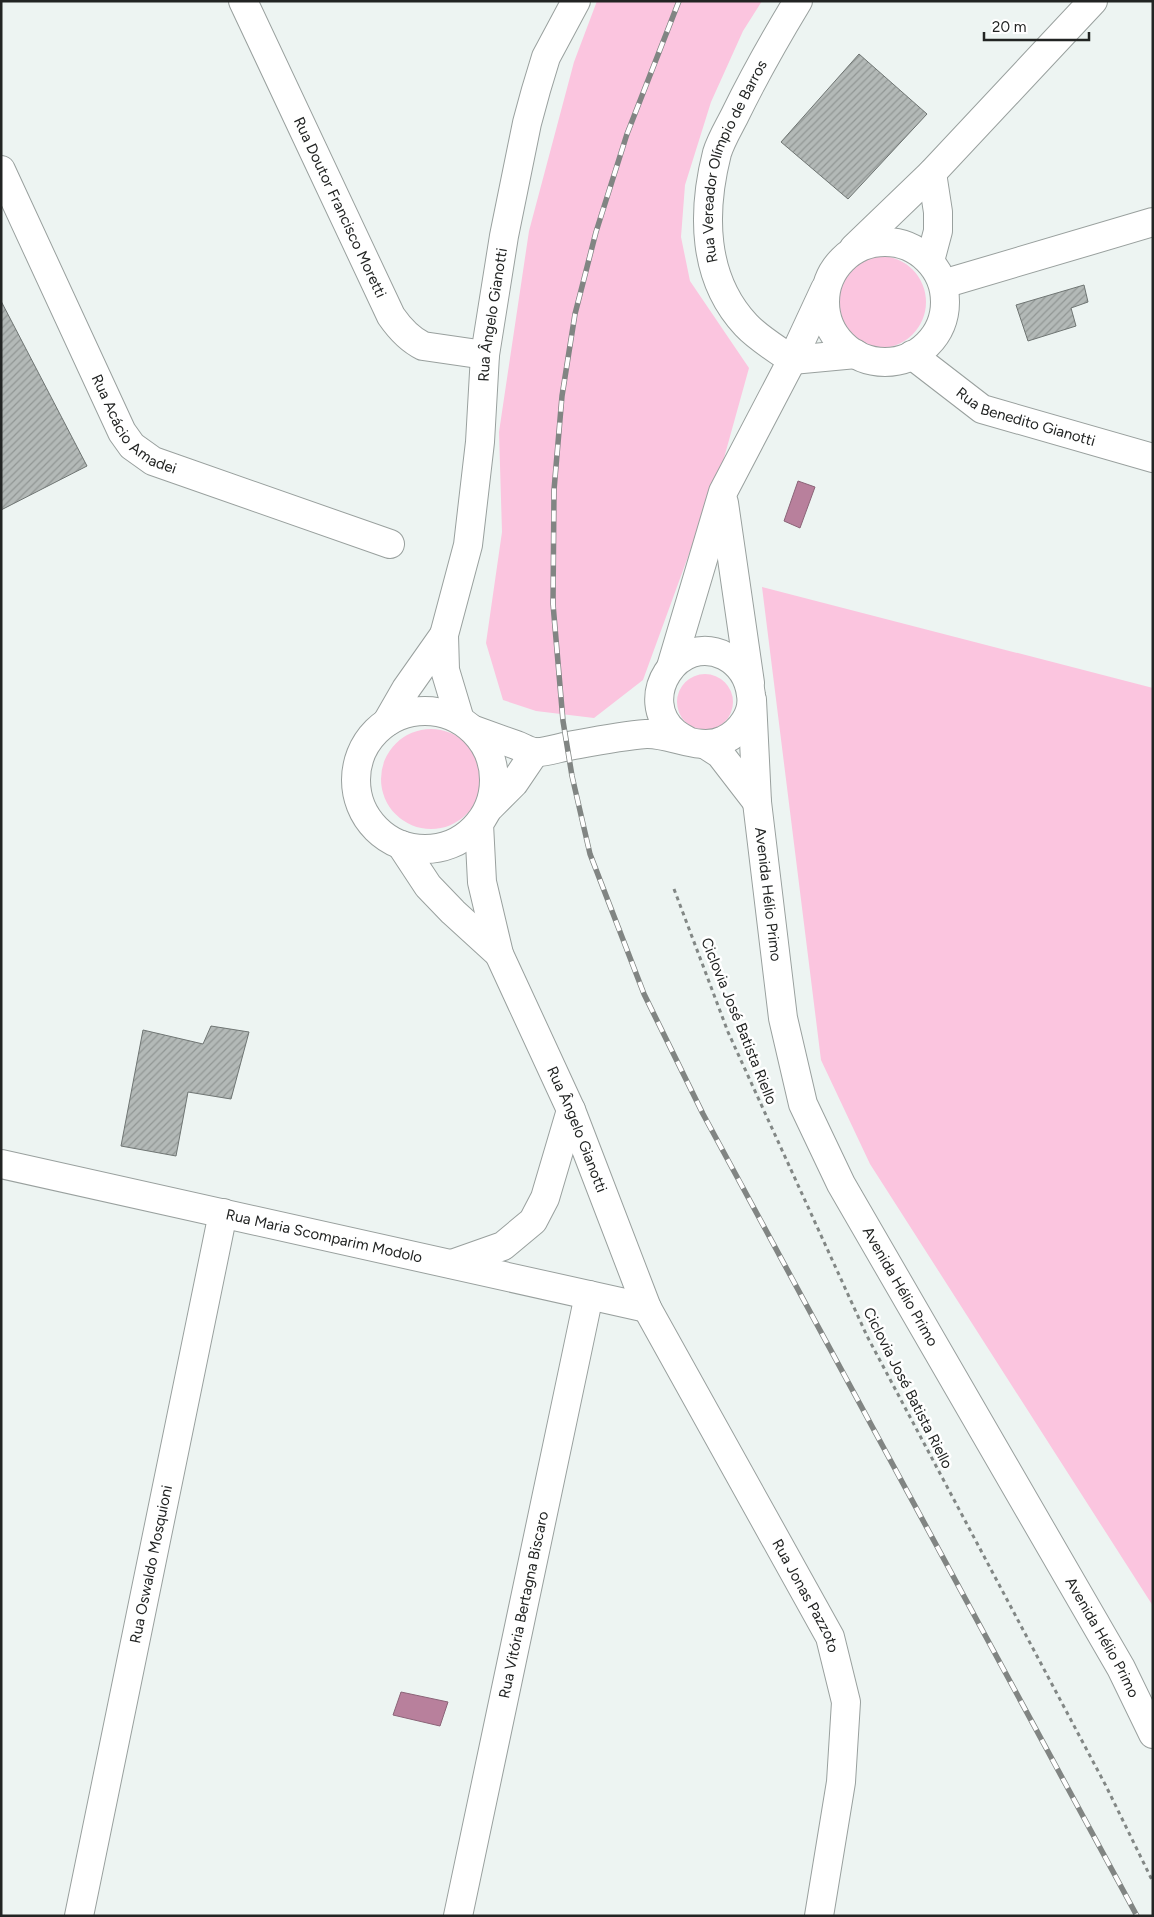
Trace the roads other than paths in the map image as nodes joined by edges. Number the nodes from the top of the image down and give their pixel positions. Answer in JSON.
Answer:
{"nodes":[{"id":1,"x":243,"y":1,"type":"edge"},
{"id":2,"x":576,"y":1,"type":"edge"},
{"id":3,"x":798,"y":1,"type":"edge"},
{"id":4,"x":1093,"y":1,"type":"edge"},
{"id":5,"x":1,"y":170,"type":"edge"},
{"id":6,"x":932,"y":173,"type":"junction"},
{"id":7,"x":1153,"y":222,"type":"edge"},
{"id":8,"x":847,"y":254,"type":"junction"},
{"id":9,"x":936,"y":273,"type":"junction"},
{"id":10,"x":827,"y":284,"type":"junction"},
{"id":11,"x":856,"y":354,"type":"junction"},
{"id":12,"x":485,"y":355,"type":"junction"},
{"id":13,"x":912,"y":355,"type":"junction"},
{"id":14,"x":792,"y":360,"type":"junction"},
{"id":15,"x":1153,"y":458,"type":"edge"},
{"id":16,"x":722,"y":492,"type":"junction"},
{"id":17,"x":390,"y":544,"type":"dead end"},
{"id":18,"x":444,"y":635,"type":"junction"},
{"id":19,"x":666,"y":675,"type":"junction"},
{"id":20,"x":751,"y":693,"type":"junction"},
{"id":21,"x":387,"y":722,"type":"junction"},
{"id":22,"x":467,"y":725,"type":"junction"},
{"id":23,"x":616,"y":738,"type":"junction"},
{"id":24,"x":697,"y":743,"type":"junction"},
{"id":25,"x":535,"y":752,"type":"junction"},
{"id":26,"x":757,"y":802,"type":"junction"},
{"id":27,"x":484,"y":816,"type":"junction"},
{"id":28,"x":401,"y":845,"type":"junction"},
{"id":29,"x":499,"y":954,"type":"junction"},
{"id":30,"x":570,"y":1110,"type":"junction"},
{"id":31,"x":1,"y":1164,"type":"edge"},
{"id":32,"x":222,"y":1213,"type":"junction"},
{"id":33,"x":452,"y":1264,"type":"junction"},
{"id":34,"x":589,"y":1295,"type":"junction"},
{"id":35,"x":646,"y":1308,"type":"junction"},
{"id":36,"x":1153,"y":1734,"type":"edge"},
{"id":37,"x":79,"y":1916,"type":"edge"},
{"id":38,"x":458,"y":1916,"type":"edge"},
{"id":39,"x":819,"y":1916,"type":"edge"}],
"edges":[{"from":1,"to":12,"type":"street","name":"Rua Doutor Francisco Moretti"},
{"from":2,"to":12,"type":"street","name":"Rua Ângelo Gianotti"},
{"from":3,"to":14,"type":"street","name":"Rua Vereador Olímpio de Barros"},
{"from":4,"to":6,"type":"street"},
{"from":5,"to":17,"type":"street","name":"Rua Acácio Amadei"},
{"from":6,"to":8,"type":"street"},
{"from":6,"to":9,"type":"street"},
{"from":7,"to":9,"type":"street"},
{"from":8,"to":9,"type":"street"},
{"from":8,"to":10,"type":"street"},
{"from":9,"to":13,"type":"street"},
{"from":10,"to":11,"type":"street"},
{"from":10,"to":14,"type":"street"},
{"from":11,"to":13,"type":"street"},
{"from":11,"to":14,"type":"street"},
{"from":12,"to":18,"type":"street","name":"Rua Ângelo Gianotti"},
{"from":13,"to":15,"type":"street","name":"Rua Benedito Gianotti"},
{"from":14,"to":16,"type":"street"},
{"from":16,"to":19,"type":"street"},
{"from":16,"to":20,"type":"street","name":"Avenida Hélio Primo"},
{"from":18,"to":21,"type":"street","name":"Rua Ângelo Gianotti"},
{"from":18,"to":22,"type":"street","name":"Rua Ângelo Gianotti"},
{"from":19,"to":20,"type":"street"},
{"from":19,"to":23,"type":"street"},
{"from":19,"to":24,"type":"street"},
{"from":20,"to":24,"type":"street"},
{"from":20,"to":26,"type":"street","name":"Avenida Hélio Primo"},
{"from":21,"to":22,"type":"street"},
{"from":21,"to":28,"type":"street"},
{"from":22,"to":25,"type":"street"},
{"from":22,"to":27,"type":"street"},
{"from":23,"to":24,"type":"street"},
{"from":23,"to":25,"type":"street"},
{"from":24,"to":26,"type":"street"},
{"from":25,"to":27,"type":"street"},
{"from":26,"to":36,"type":"street","name":"Avenida Hélio Primo"},
{"from":27,"to":28,"type":"street"},
{"from":27,"to":29,"type":"street","name":"Rua Ângelo Gianotti"},
{"from":28,"to":29,"type":"street","name":"Rua Ângelo Gianotti"},
{"from":29,"to":30,"type":"street","name":"Rua Ângelo Gianotti"},
{"from":30,"to":33,"type":"street"},
{"from":30,"to":35,"type":"street","name":"Rua Ângelo Gianotti"},
{"from":31,"to":32,"type":"street","name":"Rua Maria Scomparim Modolo"},
{"from":32,"to":33,"type":"street","name":"Rua Maria Scomparim Modolo"},
{"from":32,"to":37,"type":"street","name":"Rua Oswaldo Mosquioni"},
{"from":33,"to":34,"type":"street","name":"Rua Maria Scomparim Modolo"},
{"from":34,"to":35,"type":"street","name":"Rua Maria Scomparim Modolo"},
{"from":34,"to":38,"type":"street","name":"Rua Vitória Bertagna Biscaro"},
{"from":35,"to":39,"type":"street","name":"Rua Jonas Pazzoto"}]}
